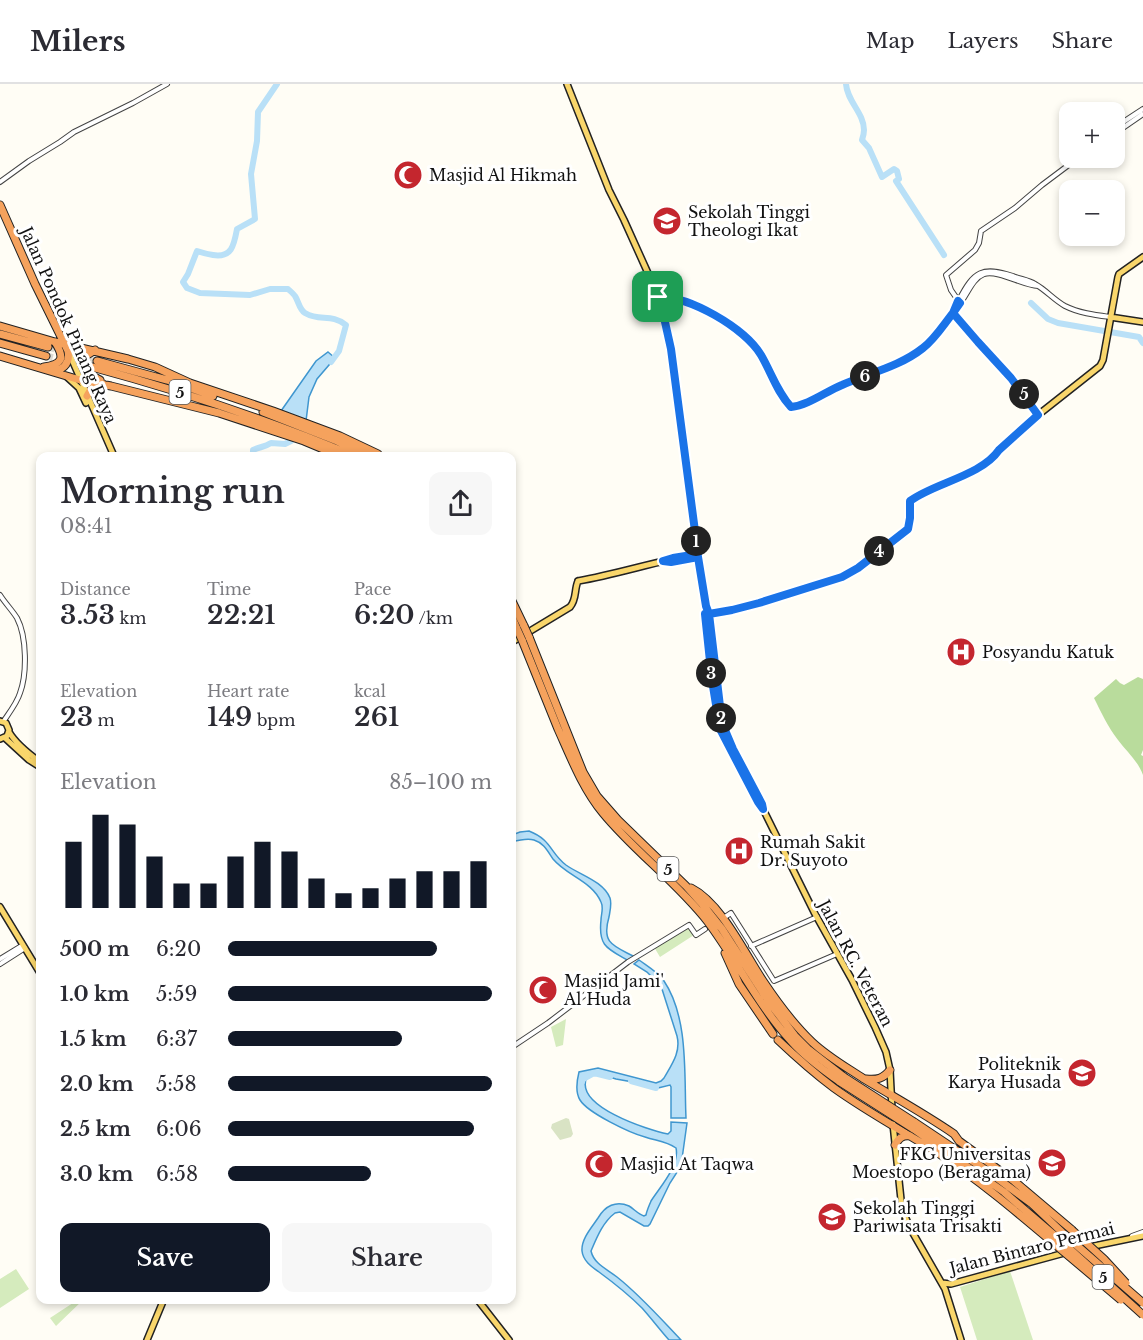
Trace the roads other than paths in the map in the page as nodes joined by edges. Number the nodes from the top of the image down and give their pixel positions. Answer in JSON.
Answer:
{"nodes":[{"id":1,"x":167,"y":84,"type":"edge"},
{"id":2,"x":567,"y":84,"type":"edge"},
{"id":3,"x":1143,"y":108,"type":"edge"},
{"id":4,"x":1143,"y":114,"type":"edge"},
{"id":5,"x":1125,"y":120,"type":"edge"},
{"id":6,"x":1125,"y":126,"type":"edge"},
{"id":7,"x":1065,"y":168,"type":"edge"},
{"id":8,"x":0,"y":182,"type":"edge"},
{"id":9,"x":0,"y":205,"type":"edge"},
{"id":10,"x":1143,"y":257,"type":"edge"},
{"id":11,"x":658,"y":297,"type":"junction"},
{"id":12,"x":959,"y":302,"type":"junction"},
{"id":13,"x":954,"y":311,"type":"junction"},
{"id":14,"x":1110,"y":317,"type":"junction"},
{"id":15,"x":1122,"y":318,"type":"junction"},
{"id":16,"x":1143,"y":322,"type":"edge"},
{"id":17,"x":0,"y":326,"type":"edge"},
{"id":18,"x":1109,"y":326,"type":"junction"},
{"id":19,"x":0,"y":334,"type":"edge"},
{"id":20,"x":55,"y":342,"type":"junction"},
{"id":21,"x":0,"y":343,"type":"edge"},
{"id":22,"x":64,"y":344,"type":"junction"},
{"id":23,"x":48,"y":347,"type":"tunnel mouth"},
{"id":24,"x":94,"y":350,"type":"junction"},
{"id":25,"x":68,"y":351,"type":"junction"},
{"id":26,"x":0,"y":356,"type":"edge"},
{"id":27,"x":46,"y":357,"type":"tunnel mouth"},
{"id":28,"x":97,"y":361,"type":"tunnel mouth"},
{"id":29,"x":41,"y":368,"type":"junction"},
{"id":30,"x":92,"y":368,"type":"tunnel mouth"},
{"id":31,"x":52,"y":371,"type":"junction"},
{"id":32,"x":66,"y":376,"type":"junction"},
{"id":33,"x":80,"y":380,"type":"junction"},
{"id":34,"x":107,"y":385,"type":"junction"},
{"id":35,"x":87,"y":396,"type":"junction"},
{"id":36,"x":1038,"y":415,"type":"junction"},
{"id":37,"x":94,"y":416,"type":"junction"},
{"id":38,"x":269,"y":419,"type":"junction"},
{"id":39,"x":306,"y":432,"type":"junction"},
{"id":40,"x":326,"y":447,"type":"junction"},
{"id":41,"x":111,"y":452,"type":"edge"},
{"id":42,"x":334,"y":452,"type":"edge"},
{"id":43,"x":342,"y":452,"type":"edge"},
{"id":44,"x":360,"y":452,"type":"edge"},
{"id":45,"x":374,"y":452,"type":"edge"},
{"id":46,"x":698,"y":555,"type":"junction"},
{"id":47,"x":0,"y":595,"type":"edge"},
{"id":48,"x":730,"y":610,"type":"junction"},
{"id":49,"x":516,"y":614,"type":"edge"},
{"id":50,"x":707,"y":614,"type":"junction"},
{"id":51,"x":516,"y":622,"type":"edge"},
{"id":52,"x":710,"y":622,"type":"junction"},
{"id":53,"x":520,"y":627,"type":"junction"},
{"id":54,"x":516,"y":638,"type":"edge"},
{"id":55,"x":526,"y":639,"type":"junction"},
{"id":56,"x":2,"y":722,"type":"edge"},
{"id":57,"x":9,"y":732,"type":"junction"},
{"id":58,"x":2,"y":738,"type":"edge"},
{"id":59,"x":730,"y":747,"type":"junction"},
{"id":60,"x":36,"y":759,"type":"edge"},
{"id":61,"x":36,"y":764,"type":"edge"},
{"id":62,"x":686,"y":886,"type":"junction"},
{"id":63,"x":0,"y":906,"type":"edge"},
{"id":64,"x":725,"y":917,"type":"dead end"},
{"id":65,"x":817,"y":917,"type":"junction"},
{"id":66,"x":705,"y":929,"type":"dead end"},
{"id":67,"x":721,"y":942,"type":"junction"},
{"id":68,"x":751,"y":946,"type":"junction"},
{"id":69,"x":24,"y":947,"type":"junction"},
{"id":70,"x":837,"y":954,"type":"junction"},
{"id":71,"x":0,"y":959,"type":"edge"},
{"id":72,"x":0,"y":964,"type":"edge"},
{"id":73,"x":36,"y":966,"type":"edge"},
{"id":74,"x":516,"y":1044,"type":"edge"},
{"id":75,"x":890,"y":1070,"type":"junction"},
{"id":76,"x":863,"y":1078,"type":"junction"},
{"id":77,"x":842,"y":1080,"type":"junction"},
{"id":78,"x":879,"y":1089,"type":"junction"},
{"id":79,"x":891,"y":1095,"type":"junction"},
{"id":80,"x":922,"y":1113,"type":"junction"},
{"id":81,"x":879,"y":1117,"type":"junction"},
{"id":82,"x":894,"y":1127,"type":"junction"},
{"id":83,"x":911,"y":1130,"type":"junction"},
{"id":84,"x":895,"y":1144,"type":"junction"},
{"id":85,"x":1142,"y":1236,"type":"edge"},
{"id":86,"x":1064,"y":1238,"type":"junction"},
{"id":87,"x":942,"y":1283,"type":"junction"},
{"id":88,"x":951,"y":1284,"type":"junction"},
{"id":89,"x":947,"y":1295,"type":"junction"},
{"id":90,"x":1143,"y":1302,"type":"edge"},
{"id":91,"x":162,"y":1304,"type":"edge"},
{"id":92,"x":483,"y":1304,"type":"edge"},
{"id":93,"x":1143,"y":1315,"type":"edge"},
{"id":94,"x":147,"y":1340,"type":"edge"},
{"id":95,"x":510,"y":1340,"type":"edge"},
{"id":96,"x":960,"y":1340,"type":"edge"}],
"edges":[{"from":1,"to":8,"type":"street"},
{"from":2,"to":11,"type":"main road","name":"Jalan RC. Veteran"},
{"from":3,"to":5,"type":"street"},
{"from":4,"to":6,"type":"street"},
{"from":7,"to":12,"type":"street"},
{"from":9,"to":22,"type":"highway","name":"Jalan Pondok Pinang Raya"},
{"from":10,"to":14,"type":"main road"},
{"from":11,"to":13,"type":"street"},
{"from":11,"to":46,"type":"main road","name":"Jalan RC. Veteran"},
{"from":12,"to":13,"type":"street"},
{"from":12,"to":14,"type":"street"},
{"from":13,"to":36,"type":"street"},
{"from":14,"to":15,"type":"main road"},
{"from":14,"to":18,"type":"main road"},
{"from":15,"to":16,"type":"main road"},
{"from":15,"to":18,"type":"main road"},
{"from":17,"to":20,"type":"highway"},
{"from":18,"to":36,"type":"main road"},
{"from":19,"to":23,"type":"highway"},
{"from":20,"to":22,"type":"highway"},
{"from":20,"to":29,"type":"highway"},
{"from":21,"to":27,"type":"highway"},
{"from":22,"to":24,"type":"highway"},
{"from":22,"to":25,"type":"highway","name":"Jalan Pondok Pinang Raya"},
{"from":24,"to":34,"type":"highway"},
{"from":24,"to":38,"type":"highway"},
{"from":25,"to":31,"type":"highway"},
{"from":25,"to":33,"type":"main road","name":"Jalan Pondok Pinang Raya"},
{"from":26,"to":29,"type":"highway"},
{"from":28,"to":38,"type":"highway","number":"5"},
{"from":29,"to":31,"type":"highway"},
{"from":30,"to":38,"type":"highway","number":"5"},
{"from":31,"to":32,"type":"highway"},
{"from":32,"to":33,"type":"highway"},
{"from":32,"to":37,"type":"main road","name":"Jalan Pondok Pinang Raya"},
{"from":33,"to":34,"type":"highway"},
{"from":33,"to":35,"type":"main road","name":"Jalan Pondok Pinang Raya"},
{"from":34,"to":35,"type":"highway"},
{"from":34,"to":38,"type":"highway"},
{"from":35,"to":37,"type":"main road","name":"Jalan Pondok Pinang Raya"},
{"from":36,"to":48,"type":"main road"},
{"from":37,"to":41,"type":"main road","name":"Jalan Pondok Pinang Raya"},
{"from":38,"to":39,"type":"highway"},
{"from":38,"to":39,"type":"highway","number":"5"},
{"from":39,"to":40,"type":"highway"},
{"from":39,"to":44,"type":"highway","number":"5"},
{"from":39,"to":45,"type":"highway"},
{"from":40,"to":42,"type":"highway"},
{"from":40,"to":43,"type":"highway"},
{"from":46,"to":50,"type":"main road","name":"Jalan RC. Veteran"},
{"from":46,"to":54,"type":"main road"},
{"from":47,"to":56,"type":"street"},
{"from":48,"to":50,"type":"main road"},
{"from":48,"to":52,"type":"main road"},
{"from":49,"to":53,"type":"highway","number":"5"},
{"from":50,"to":52,"type":"main road","name":"Jalan RC. Veteran"},
{"from":50,"to":59,"type":"main road","name":"Jalan RC. Veteran"},
{"from":51,"to":53,"type":"highway","number":"5"},
{"from":52,"to":59,"type":"main road","name":"Jalan RC. Veteran"},
{"from":53,"to":55,"type":"highway","number":"5","bridge":true},
{"from":55,"to":62,"type":"highway","number":"5"},
{"from":55,"to":67,"type":"highway","number":"5"},
{"from":56,"to":57,"type":"main road"},
{"from":57,"to":58,"type":"main road"},
{"from":57,"to":60,"type":"main road"},
{"from":58,"to":61,"type":"main road"},
{"from":59,"to":65,"type":"main road","name":"Jalan RC. Veteran"},
{"from":62,"to":76,"type":"highway"},
{"from":62,"to":77,"type":"highway","number":"5"},
{"from":63,"to":69,"type":"main road"},
{"from":64,"to":68,"type":"street"},
{"from":65,"to":68,"type":"street"},
{"from":65,"to":70,"type":"main road","name":"Jalan RC. Veteran"},
{"from":66,"to":74,"type":"street"},
{"from":67,"to":77,"type":"highway","number":"5"},
{"from":67,"to":81,"type":"highway"},
{"from":68,"to":70,"type":"street"},
{"from":69,"to":71,"type":"street"},
{"from":69,"to":72,"type":"street"},
{"from":69,"to":73,"type":"main road"},
{"from":70,"to":75,"type":"main road","name":"Jalan RC. Veteran"},
{"from":75,"to":76,"type":"highway"},
{"from":75,"to":79,"type":"main road","name":"Jalan RC. Veteran"},
{"from":76,"to":78,"type":"highway"},
{"from":77,"to":83,"type":"highway","number":"5","bridge":true},
{"from":78,"to":79,"type":"highway"},
{"from":78,"to":81,"type":"highway"},
{"from":79,"to":80,"type":"highway"},
{"from":79,"to":82,"type":"main road","name":"Jalan RC. Veteran"},
{"from":80,"to":83,"type":"highway"},
{"from":80,"to":86,"type":"highway"},
{"from":81,"to":82,"type":"highway"},
{"from":82,"to":83,"type":"highway"},
{"from":82,"to":84,"type":"main road","name":"Jalan RC. Veteran"},
{"from":83,"to":84,"type":"highway"},
{"from":83,"to":86,"type":"highway"},
{"from":83,"to":86,"type":"highway","number":"5"},
{"from":84,"to":87,"type":"main road","name":"Jalan RC. Veteran"},
{"from":85,"to":88,"type":"main road","name":"Jalan Bintaro Permai"},
{"from":86,"to":90,"type":"highway","number":"5","bridge":true},
{"from":86,"to":93,"type":"highway","bridge":true},
{"from":87,"to":88,"type":"main road","name":"Jalan Bintaro Permai"},
{"from":87,"to":89,"type":"main road","name":"Jalan RC. Veteran"},
{"from":88,"to":89,"type":"main road"},
{"from":89,"to":96,"type":"main road","name":"Jalan RC. Veteran"},
{"from":91,"to":94,"type":"main road"},
{"from":92,"to":95,"type":"main road"}]}
